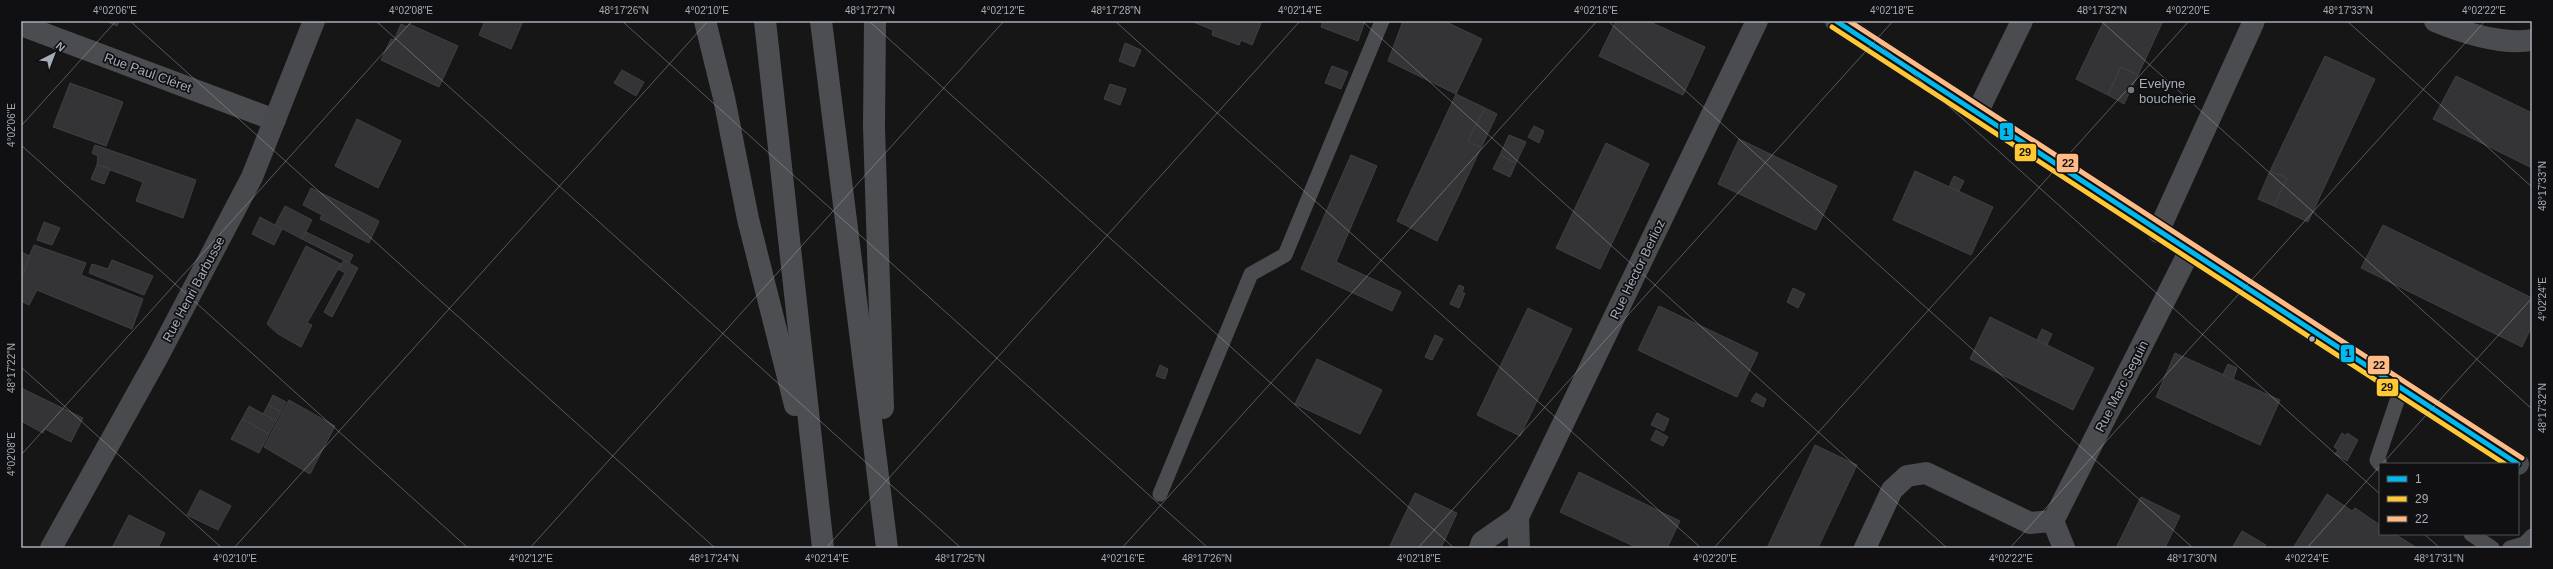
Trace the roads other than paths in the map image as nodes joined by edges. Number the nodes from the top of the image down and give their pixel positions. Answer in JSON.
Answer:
{"nodes":[{"id":1,"x":314,"y":21,"type":"edge"},
{"id":2,"x":705,"y":21,"type":"edge"},
{"id":3,"x":764,"y":21,"type":"edge"},
{"id":4,"x":821,"y":21,"type":"edge"},
{"id":5,"x":874,"y":21,"type":"edge"},
{"id":6,"x":1382,"y":21,"type":"edge"},
{"id":7,"x":1757,"y":21,"type":"edge"},
{"id":8,"x":1836,"y":21,"type":"edge"},
{"id":9,"x":2022,"y":21,"type":"edge"},
{"id":10,"x":2254,"y":21,"type":"edge"},
{"id":11,"x":2435,"y":21,"type":"edge"},
{"id":12,"x":21,"y":25,"type":"edge"},
{"id":13,"x":2532,"y":40,"type":"edge"},
{"id":14,"x":1977,"y":113,"type":"junction"},
{"id":15,"x":275,"y":120,"type":"junction"},
{"id":16,"x":2158,"y":232,"type":"junction"},
{"id":17,"x":2189,"y":252,"type":"junction"},
{"id":18,"x":2402,"y":389,"type":"junction"},
{"id":19,"x":2380,"y":463,"type":"edge"},
{"id":20,"x":2516,"y":463,"type":"edge"},
{"id":21,"x":2519,"y":465,"type":"edge"},
{"id":22,"x":2532,"y":473,"type":"edge"},
{"id":23,"x":815,"y":483,"type":"junction"},
{"id":24,"x":1160,"y":494,"type":"dead end"},
{"id":25,"x":1518,"y":517,"type":"junction"},
{"id":26,"x":2053,"y":521,"type":"junction"},
{"id":27,"x":2472,"y":535,"type":"edge"},
{"id":28,"x":2532,"y":536,"type":"edge"},
{"id":29,"x":887,"y":542,"type":"edge"},
{"id":30,"x":51,"y":548,"type":"edge"},
{"id":31,"x":823,"y":548,"type":"edge"},
{"id":32,"x":1480,"y":548,"type":"edge"},
{"id":33,"x":1519,"y":548,"type":"edge"},
{"id":34,"x":1865,"y":548,"type":"edge"},
{"id":35,"x":2064,"y":548,"type":"edge"},
{"id":36,"x":2492,"y":548,"type":"edge"},
{"id":37,"x":2510,"y":548,"type":"edge"}],
"edges":[{"from":1,"to":15,"type":"main road","name":"Rue Henri Barbusse"},
{"from":2,"to":23,"type":"highway"},
{"from":3,"to":23,"type":"highway"},
{"from":4,"to":29,"type":"highway"},
{"from":5,"to":29,"type":"highway"},
{"from":6,"to":24,"type":"lane"},
{"from":7,"to":25,"type":"street","name":"Rue Hector Berlioz"},
{"from":8,"to":14,"type":"main road"},
{"from":9,"to":14,"type":"street"},
{"from":10,"to":16,"type":"street"},
{"from":11,"to":13,"type":"street"},
{"from":12,"to":15,"type":"street","name":"Rue Paul Cléret"},
{"from":14,"to":16,"type":"main road"},
{"from":15,"to":30,"type":"main road","name":"Rue Henri Barbusse"},
{"from":16,"to":17,"type":"main road"},
{"from":17,"to":18,"type":"main road"},
{"from":17,"to":26,"type":"street","name":"Rue Marc Seguin"},
{"from":18,"to":19,"type":"lane"},
{"from":18,"to":20,"type":"main road"},
{"from":21,"to":22,"type":"main road"},
{"from":23,"to":31,"type":"highway"},
{"from":25,"to":32,"type":"street","name":"Rue Hector Berlioz"},
{"from":25,"to":33,"type":"street","name":"Rue Hector Berlioz"},
{"from":26,"to":34,"type":"street"},
{"from":26,"to":35,"type":"street"},
{"from":27,"to":36,"type":"lane"},
{"from":28,"to":37,"type":"lane"}]}
